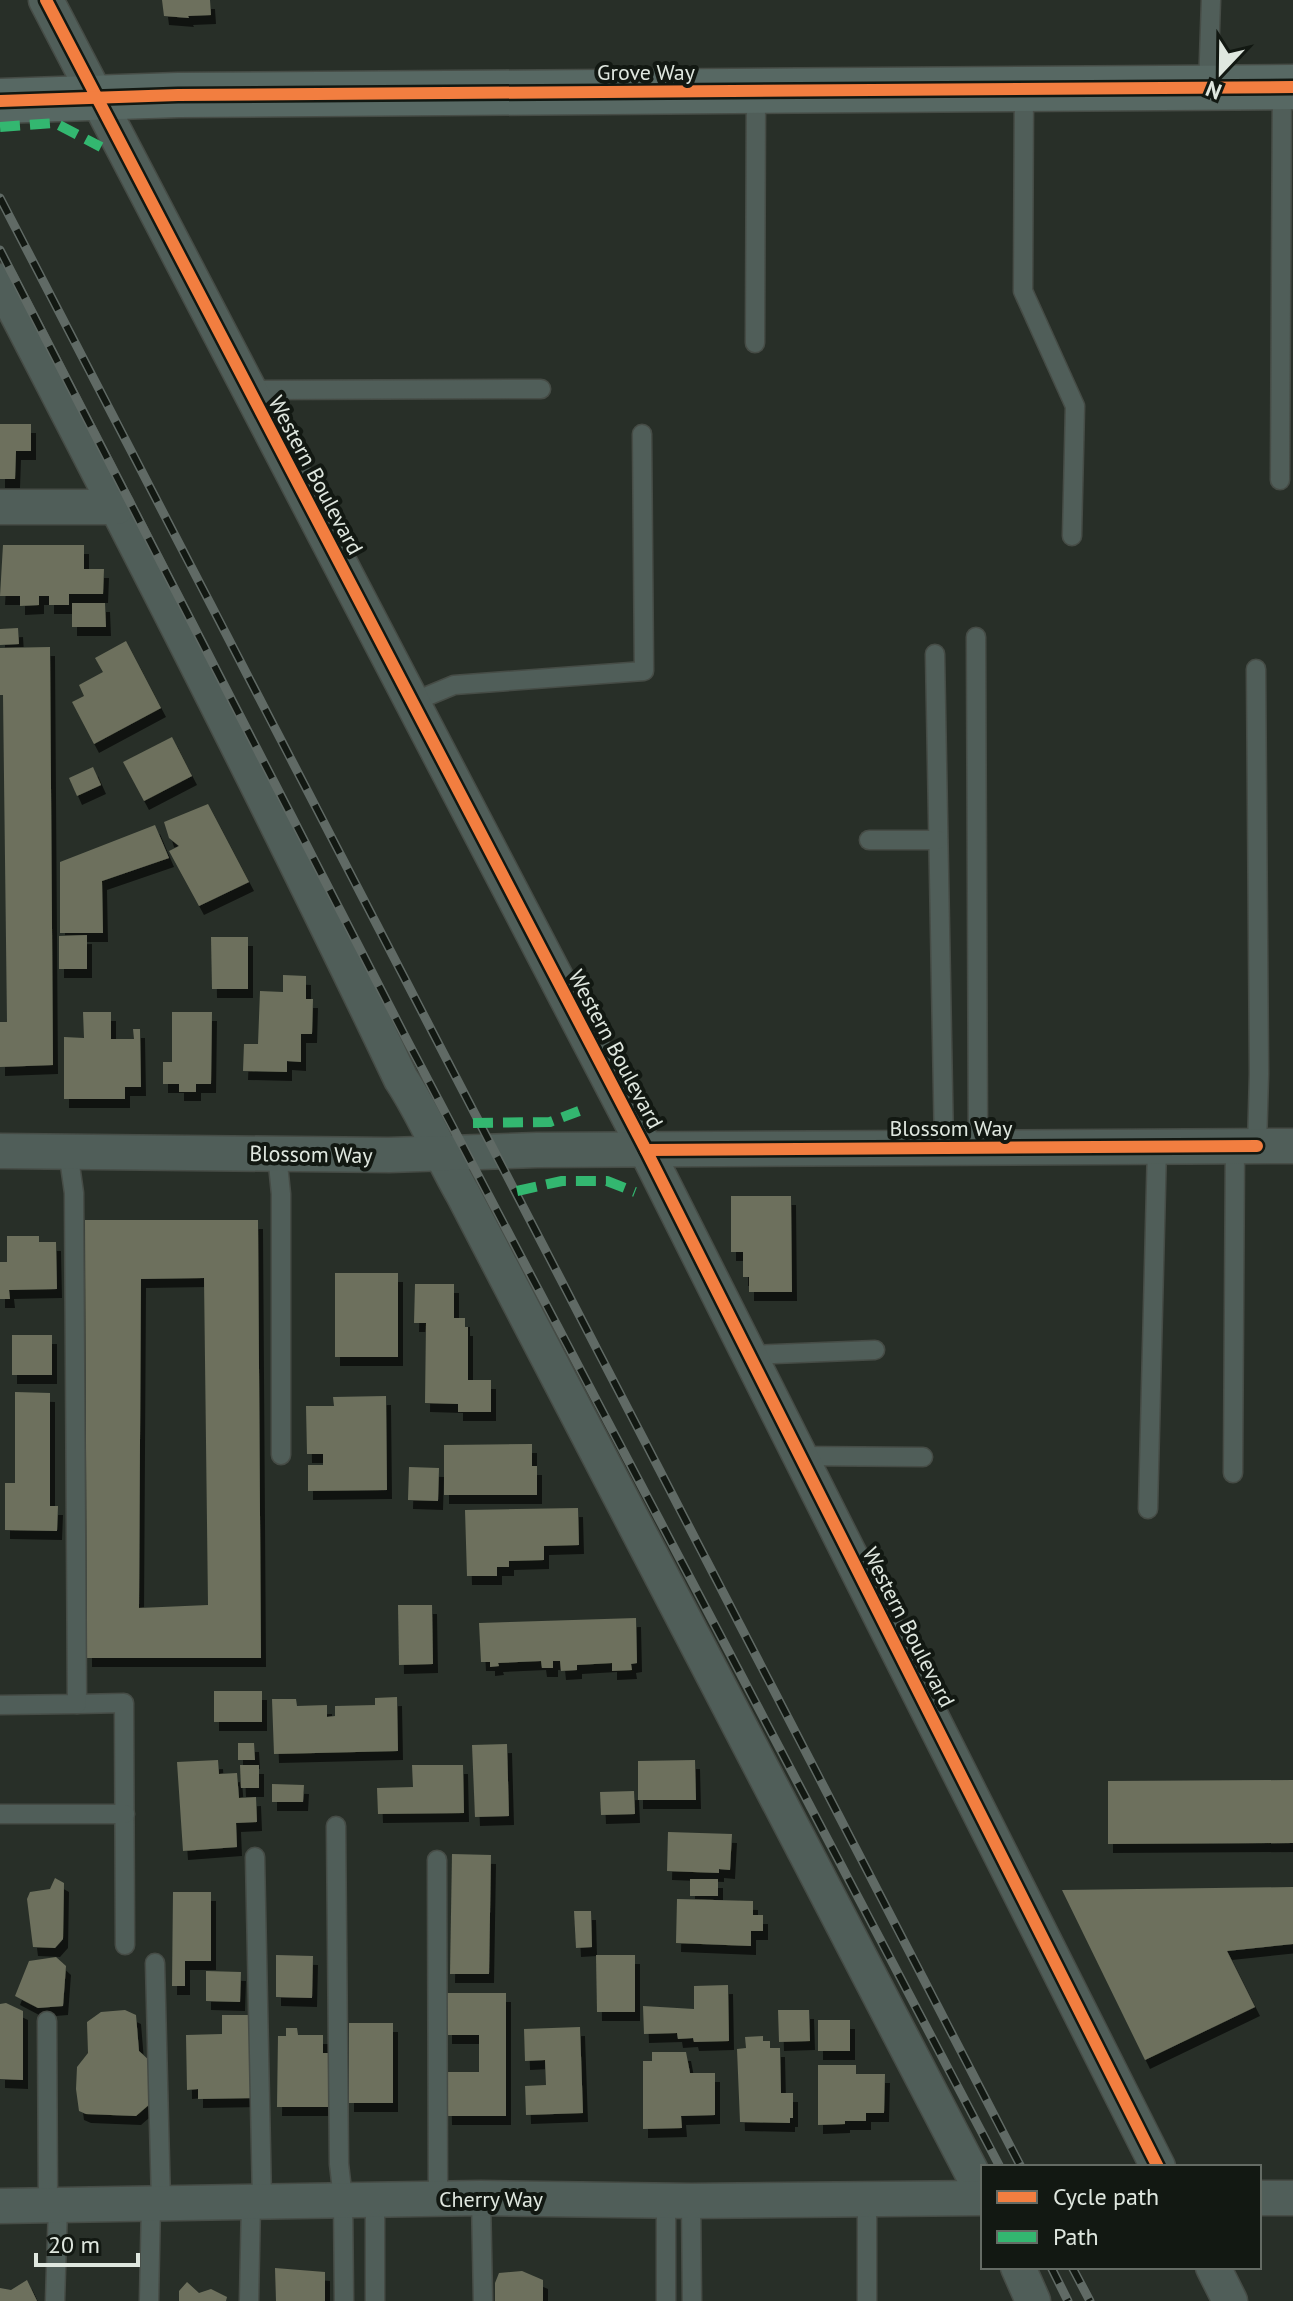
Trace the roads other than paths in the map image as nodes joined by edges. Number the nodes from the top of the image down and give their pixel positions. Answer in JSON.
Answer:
{"nodes":[{"id":1,"x":46,"y":0,"type":"edge"},
{"id":2,"x":1211,"y":0,"type":"edge"},
{"id":3,"x":1288,"y":87,"type":"edge"},
{"id":4,"x":1208,"y":88,"type":"junction"},
{"id":5,"x":1024,"y":89,"type":"junction"},
{"id":6,"x":756,"y":91,"type":"junction"},
{"id":7,"x":95,"y":96,"type":"junction"},
{"id":8,"x":0,"y":101,"type":"edge"},
{"id":9,"x":0,"y":281,"type":"edge"},
{"id":10,"x":755,"y":343,"type":"dead end"},
{"id":11,"x":541,"y":389,"type":"dead end"},
{"id":12,"x":249,"y":390,"type":"junction"},
{"id":13,"x":642,"y":434,"type":"dead end"},
{"id":14,"x":1280,"y":480,"type":"dead end"},
{"id":15,"x":0,"y":507,"type":"edge"},
{"id":16,"x":117,"y":507,"type":"junction"},
{"id":17,"x":1072,"y":536,"type":"dead end"},
{"id":18,"x":976,"y":637,"type":"dead end"},
{"id":19,"x":935,"y":654,"type":"dead end"},
{"id":20,"x":1256,"y":669,"type":"dead end"},
{"id":21,"x":413,"y":702,"type":"junction"},
{"id":22,"x":869,"y":840,"type":"dead end"},
{"id":23,"x":938,"y":840,"type":"junction"},
{"id":24,"x":1157,"y":1146,"type":"junction"},
{"id":25,"x":1246,"y":1146,"type":"junction"},
{"id":26,"x":1293,"y":1146,"type":"edge"},
{"id":27,"x":944,"y":1148,"type":"junction"},
{"id":28,"x":978,"y":1148,"type":"junction"},
{"id":29,"x":646,"y":1150,"type":"junction"},
{"id":30,"x":0,"y":1151,"type":"edge"},
{"id":31,"x":68,"y":1151,"type":"junction"},
{"id":32,"x":277,"y":1154,"type":"junction"},
{"id":33,"x":440,"y":1154,"type":"junction"},
{"id":34,"x":875,"y":1350,"type":"dead end"},
{"id":35,"x":750,"y":1355,"type":"junction"},
{"id":36,"x":281,"y":1455,"type":"dead end"},
{"id":37,"x":800,"y":1456,"type":"junction"},
{"id":38,"x":923,"y":1457,"type":"dead end"},
{"id":39,"x":1233,"y":1473,"type":"dead end"},
{"id":40,"x":1148,"y":1509,"type":"dead end"},
{"id":41,"x":77,"y":1704,"type":"junction"},
{"id":42,"x":0,"y":1705,"type":"edge"},
{"id":43,"x":0,"y":1814,"type":"edge"},
{"id":44,"x":125,"y":1814,"type":"junction"},
{"id":45,"x":336,"y":1826,"type":"dead end"},
{"id":46,"x":255,"y":1857,"type":"dead end"},
{"id":47,"x":437,"y":1860,"type":"dead end"},
{"id":48,"x":125,"y":1945,"type":"dead end"},
{"id":49,"x":155,"y":1963,"type":"dead end"},
{"id":50,"x":47,"y":2021,"type":"dead end"},
{"id":51,"x":1157,"y":2165,"type":"edge"},
{"id":52,"x":981,"y":2192,"type":"edge"},
{"id":53,"x":981,"y":2196,"type":"edge"},
{"id":54,"x":481,"y":2198,"type":"junction"},
{"id":55,"x":1261,"y":2198,"type":"edge"},
{"id":56,"x":1293,"y":2198,"type":"edge"},
{"id":57,"x":359,"y":2199,"type":"junction"},
{"id":58,"x":438,"y":2199,"type":"junction"},
{"id":59,"x":867,"y":2199,"type":"junction"},
{"id":60,"x":678,"y":2200,"type":"junction"},
{"id":61,"x":256,"y":2202,"type":"junction"},
{"id":62,"x":156,"y":2203,"type":"junction"},
{"id":63,"x":0,"y":2206,"type":"edge"},
{"id":64,"x":53,"y":2206,"type":"junction"},
{"id":65,"x":1019,"y":2269,"type":"edge"},
{"id":66,"x":1214,"y":2269,"type":"edge"},
{"id":67,"x":55,"y":2301,"type":"edge"},
{"id":68,"x":149,"y":2301,"type":"edge"},
{"id":69,"x":249,"y":2301,"type":"edge"},
{"id":70,"x":344,"y":2301,"type":"edge"},
{"id":71,"x":375,"y":2301,"type":"edge"},
{"id":72,"x":483,"y":2301,"type":"edge"},
{"id":73,"x":666,"y":2301,"type":"edge"},
{"id":74,"x":692,"y":2301,"type":"edge"},
{"id":75,"x":867,"y":2301,"type":"edge"},
{"id":76,"x":1033,"y":2301,"type":"edge"},
{"id":77,"x":1230,"y":2301,"type":"edge"}],
"edges":[{"from":1,"to":7,"type":"street","name":"Western Boulevard"},
{"from":2,"to":4,"type":"lane"},
{"from":3,"to":4,"type":"street","name":"Grove Way"},
{"from":3,"to":14,"type":"lane"},
{"from":4,"to":5,"type":"street","name":"Grove Way"},
{"from":5,"to":6,"type":"street","name":"Grove Way"},
{"from":5,"to":17,"type":"lane"},
{"from":6,"to":7,"type":"street","name":"Grove Way"},
{"from":6,"to":10,"type":"lane"},
{"from":7,"to":8,"type":"street","name":"Grove Way"},
{"from":7,"to":12,"type":"street","name":"Western Boulevard"},
{"from":9,"to":16,"type":"street"},
{"from":11,"to":12,"type":"lane"},
{"from":12,"to":21,"type":"street","name":"Western Boulevard"},
{"from":13,"to":21,"type":"lane"},
{"from":15,"to":16,"type":"street"},
{"from":16,"to":33,"type":"street"},
{"from":18,"to":28,"type":"lane"},
{"from":19,"to":23,"type":"lane"},
{"from":20,"to":25,"type":"lane"},
{"from":21,"to":29,"type":"street","name":"Western Boulevard"},
{"from":22,"to":23,"type":"lane"},
{"from":23,"to":27,"type":"lane"},
{"from":24,"to":25,"type":"street","name":"Blossom Way"},
{"from":24,"to":28,"type":"street","name":"Blossom Way"},
{"from":24,"to":40,"type":"lane"},
{"from":25,"to":26,"type":"street","name":"Blossom Way"},
{"from":25,"to":39,"type":"lane"},
{"from":27,"to":28,"type":"street","name":"Blossom Way"},
{"from":27,"to":29,"type":"street","name":"Blossom Way"},
{"from":29,"to":33,"type":"street","name":"Blossom Way"},
{"from":29,"to":35,"type":"street","name":"Western Boulevard"},
{"from":30,"to":31,"type":"street","name":"Blossom Way"},
{"from":31,"to":32,"type":"street","name":"Blossom Way"},
{"from":31,"to":41,"type":"lane"},
{"from":32,"to":33,"type":"street","name":"Blossom Way"},
{"from":32,"to":36,"type":"lane"},
{"from":33,"to":52,"type":"street"},
{"from":34,"to":35,"type":"lane"},
{"from":35,"to":37,"type":"street","name":"Western Boulevard"},
{"from":37,"to":38,"type":"lane"},
{"from":37,"to":51,"type":"street","name":"Western Boulevard"},
{"from":41,"to":42,"type":"lane"},
{"from":41,"to":44,"type":"lane"},
{"from":43,"to":44,"type":"lane"},
{"from":44,"to":48,"type":"lane"},
{"from":45,"to":57,"type":"lane"},
{"from":46,"to":61,"type":"lane"},
{"from":47,"to":58,"type":"lane"},
{"from":49,"to":62,"type":"lane"},
{"from":50,"to":64,"type":"lane"},
{"from":53,"to":59,"type":"street","name":"Cherry Way"},
{"from":54,"to":58,"type":"street","name":"Cherry Way"},
{"from":54,"to":60,"type":"street","name":"Cherry Way"},
{"from":54,"to":72,"type":"lane"},
{"from":55,"to":56,"type":"street"},
{"from":57,"to":58,"type":"street","name":"Cherry Way"},
{"from":57,"to":61,"type":"street","name":"Cherry Way"},
{"from":57,"to":70,"type":"lane"},
{"from":57,"to":71,"type":"lane"},
{"from":59,"to":60,"type":"street","name":"Cherry Way"},
{"from":59,"to":75,"type":"lane"},
{"from":60,"to":73,"type":"lane"},
{"from":60,"to":74,"type":"lane"},
{"from":61,"to":62,"type":"street","name":"Cherry Way"},
{"from":61,"to":69,"type":"lane"},
{"from":62,"to":64,"type":"street","name":"Cherry Way"},
{"from":62,"to":68,"type":"lane"},
{"from":63,"to":64,"type":"street","name":"Cherry Way"},
{"from":64,"to":67,"type":"lane"},
{"from":65,"to":76,"type":"street"},
{"from":66,"to":77,"type":"street"}]}
